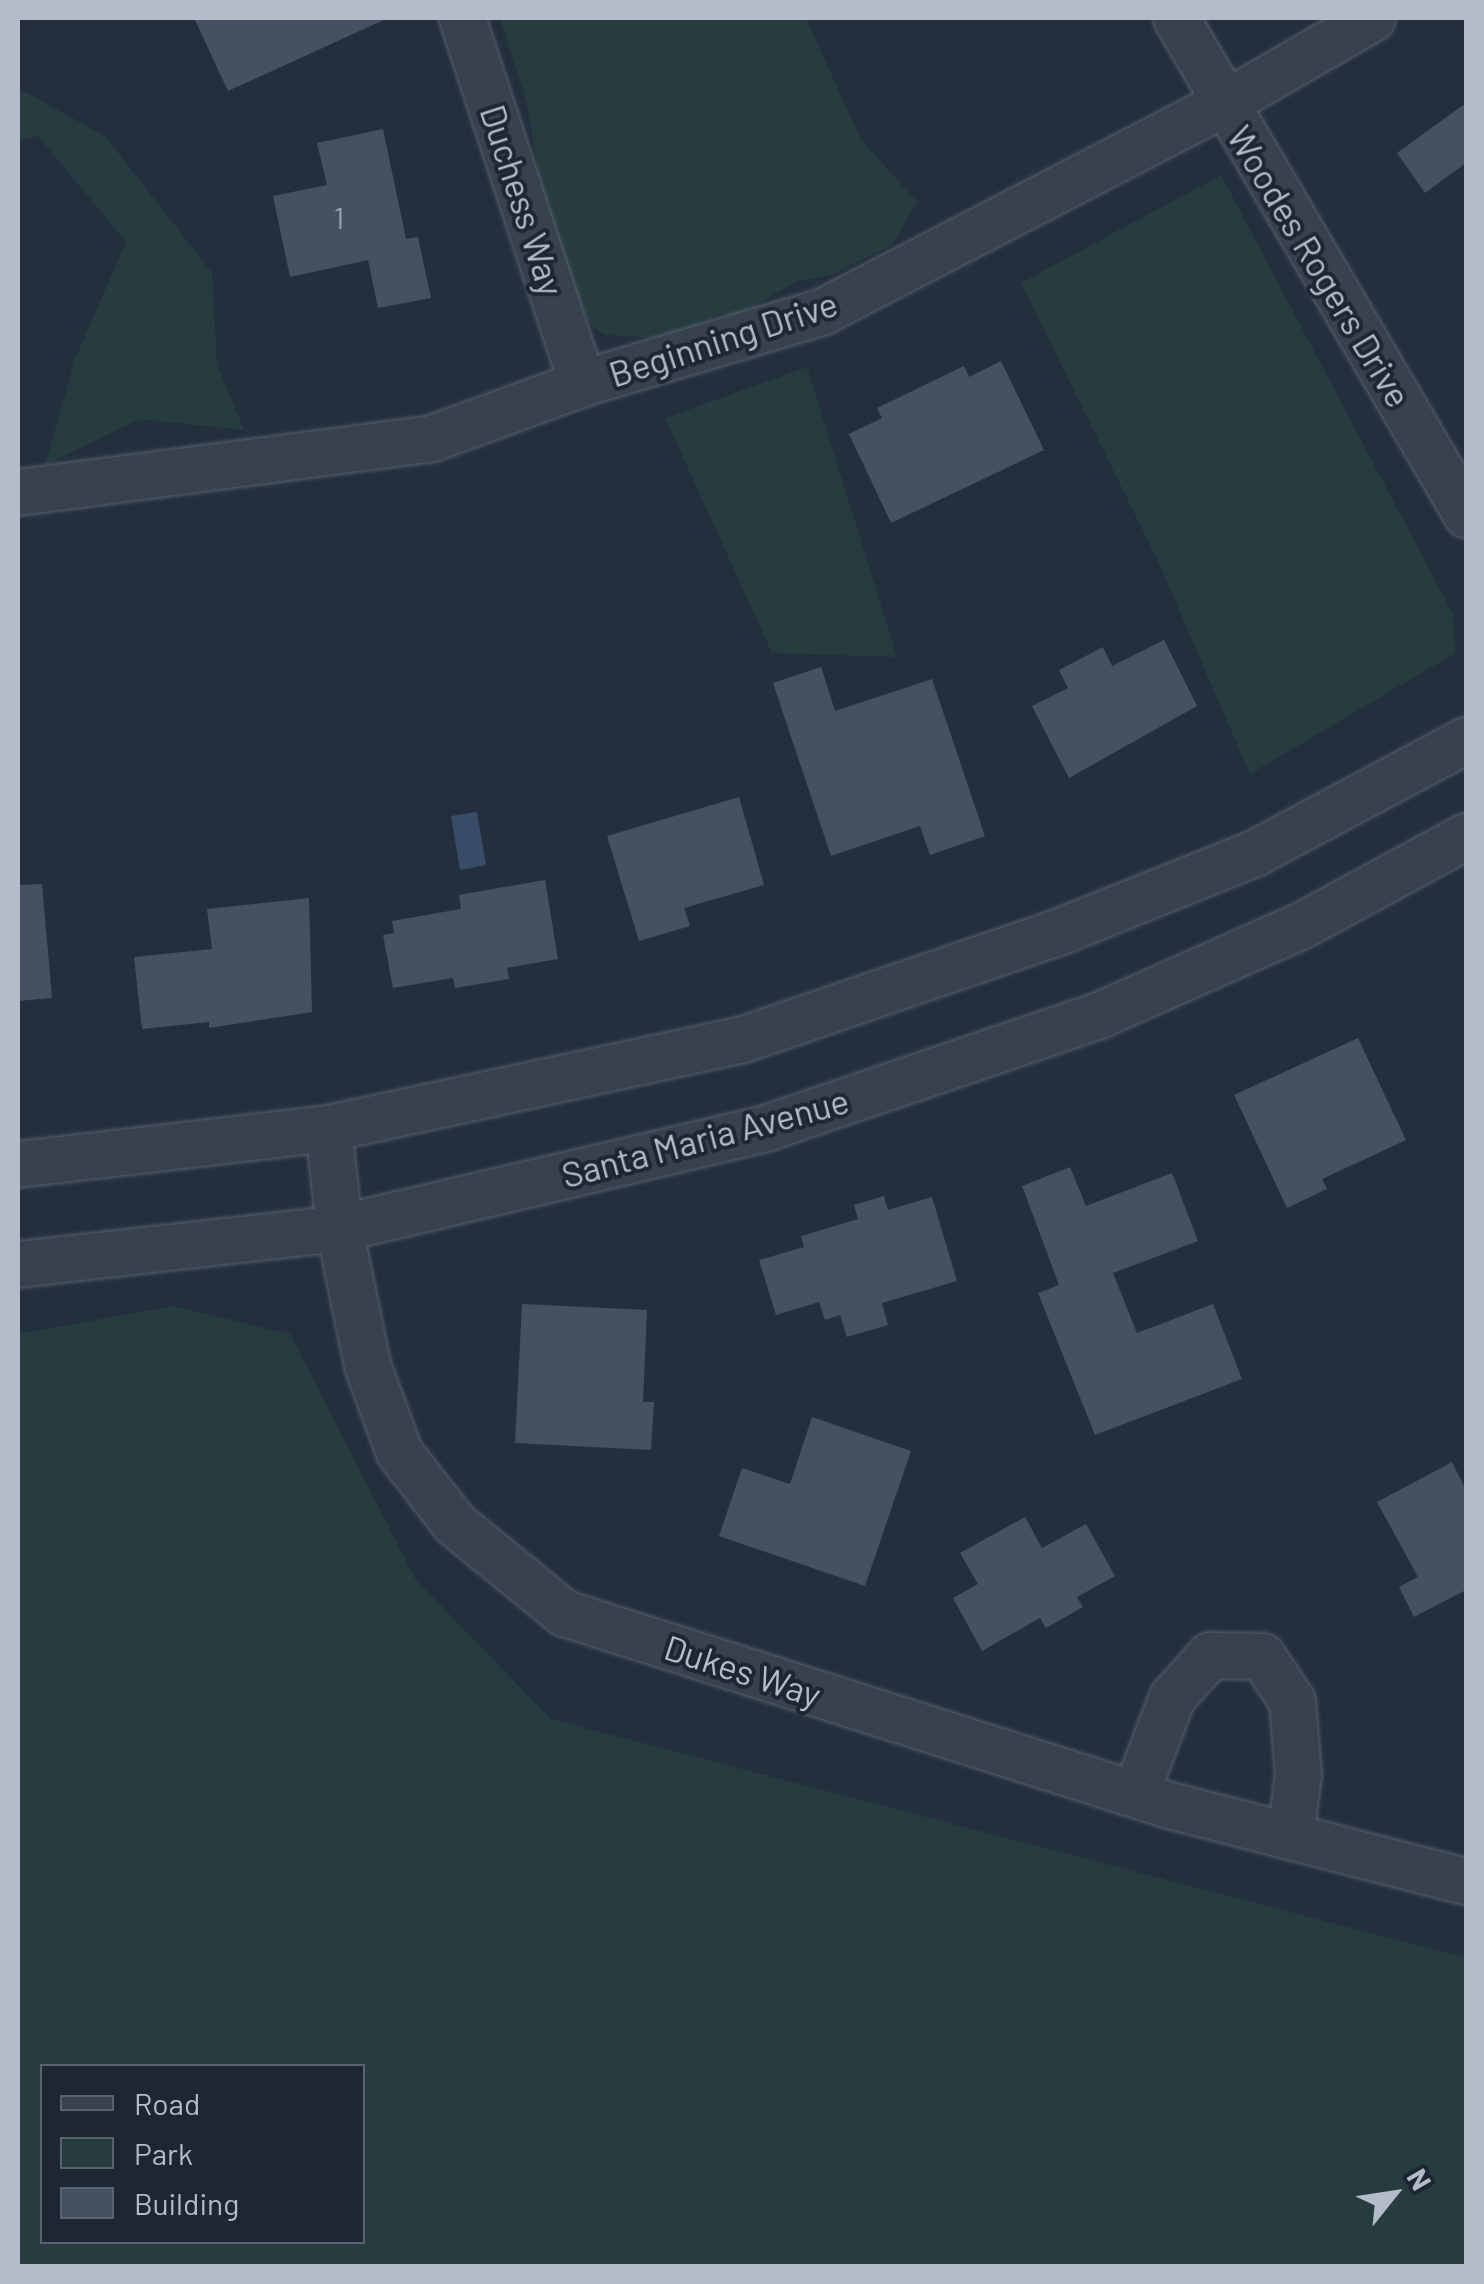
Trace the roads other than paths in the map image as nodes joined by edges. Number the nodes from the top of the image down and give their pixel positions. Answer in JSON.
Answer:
{"nodes":[{"id":1,"x":462,"y":18,"type":"edge"},
{"id":2,"x":1176,"y":18,"type":"edge"},
{"id":3,"x":1372,"y":18,"type":"edge"},
{"id":4,"x":1224,"y":104,"type":"junction"},
{"id":5,"x":582,"y":383,"type":"junction"},
{"id":6,"x":18,"y":492,"type":"edge"},
{"id":7,"x":1466,"y":514,"type":"edge"},
{"id":8,"x":1466,"y":740,"type":"edge"},
{"id":9,"x":1466,"y":836,"type":"edge"},
{"id":10,"x":328,"y":1128,"type":"junction"},
{"id":11,"x":18,"y":1164,"type":"edge"},
{"id":12,"x":339,"y":1228,"type":"junction"},
{"id":13,"x":18,"y":1264,"type":"edge"},
{"id":14,"x":1134,"y":1794,"type":"junction"},
{"id":15,"x":1290,"y":1836,"type":"junction"},
{"id":16,"x":1466,"y":1881,"type":"edge"}],
"edges":[{"from":1,"to":5,"type":"street","name":"Duchess Way"},
{"from":2,"to":4,"type":"street","name":"Woodes Rogers Drive"},
{"from":3,"to":4,"type":"street","name":"Beginning Drive"},
{"from":4,"to":5,"type":"street","name":"Beginning Drive"},
{"from":4,"to":7,"type":"street","name":"Woodes Rogers Drive"},
{"from":5,"to":6,"type":"street","name":"Beginning Drive"},
{"from":8,"to":10,"type":"street"},
{"from":9,"to":12,"type":"street","name":"Santa Maria Avenue"},
{"from":10,"to":11,"type":"street"},
{"from":10,"to":12,"type":"street","name":"Dukes Way"},
{"from":12,"to":13,"type":"street","name":"Santa Maria Avenue"},
{"from":12,"to":14,"type":"street","name":"Dukes Way"},
{"from":14,"to":15,"type":"street","name":"Dukes Way"},
{"from":14,"to":15,"type":"street"},
{"from":15,"to":16,"type":"street","name":"Dukes Way"}]}
